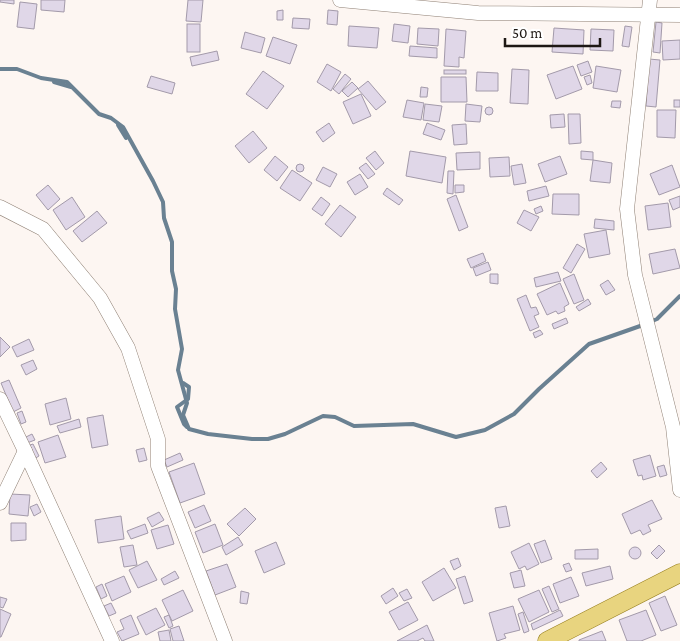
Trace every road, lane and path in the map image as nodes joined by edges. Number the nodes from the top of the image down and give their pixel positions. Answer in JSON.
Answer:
{"nodes":[{"id":1,"x":341,"y":0,"type":"edge"},
{"id":2,"x":649,"y":7,"type":"edge"},
{"id":3,"x":680,"y":15,"type":"edge"},
{"id":4,"x":0,"y":207,"type":"edge"},
{"id":5,"x":0,"y":399,"type":"edge"},
{"id":6,"x":25,"y":450,"type":"junction"},
{"id":7,"x":680,"y":490,"type":"edge"},
{"id":8,"x":0,"y":503,"type":"edge"},
{"id":9,"x":680,"y":573,"type":"edge"},
{"id":10,"x":112,"y":641,"type":"edge"},
{"id":11,"x":225,"y":641,"type":"edge"},
{"id":12,"x":547,"y":641,"type":"edge"}],
"edges":[{"from":1,"to":2,"type":"street"},
{"from":2,"to":3,"type":"street"},
{"from":2,"to":7,"type":"street"},
{"from":4,"to":11,"type":"street"},
{"from":5,"to":6,"type":"street"},
{"from":6,"to":8,"type":"street"},
{"from":6,"to":10,"type":"street"},
{"from":9,"to":12,"type":"main road"}]}
